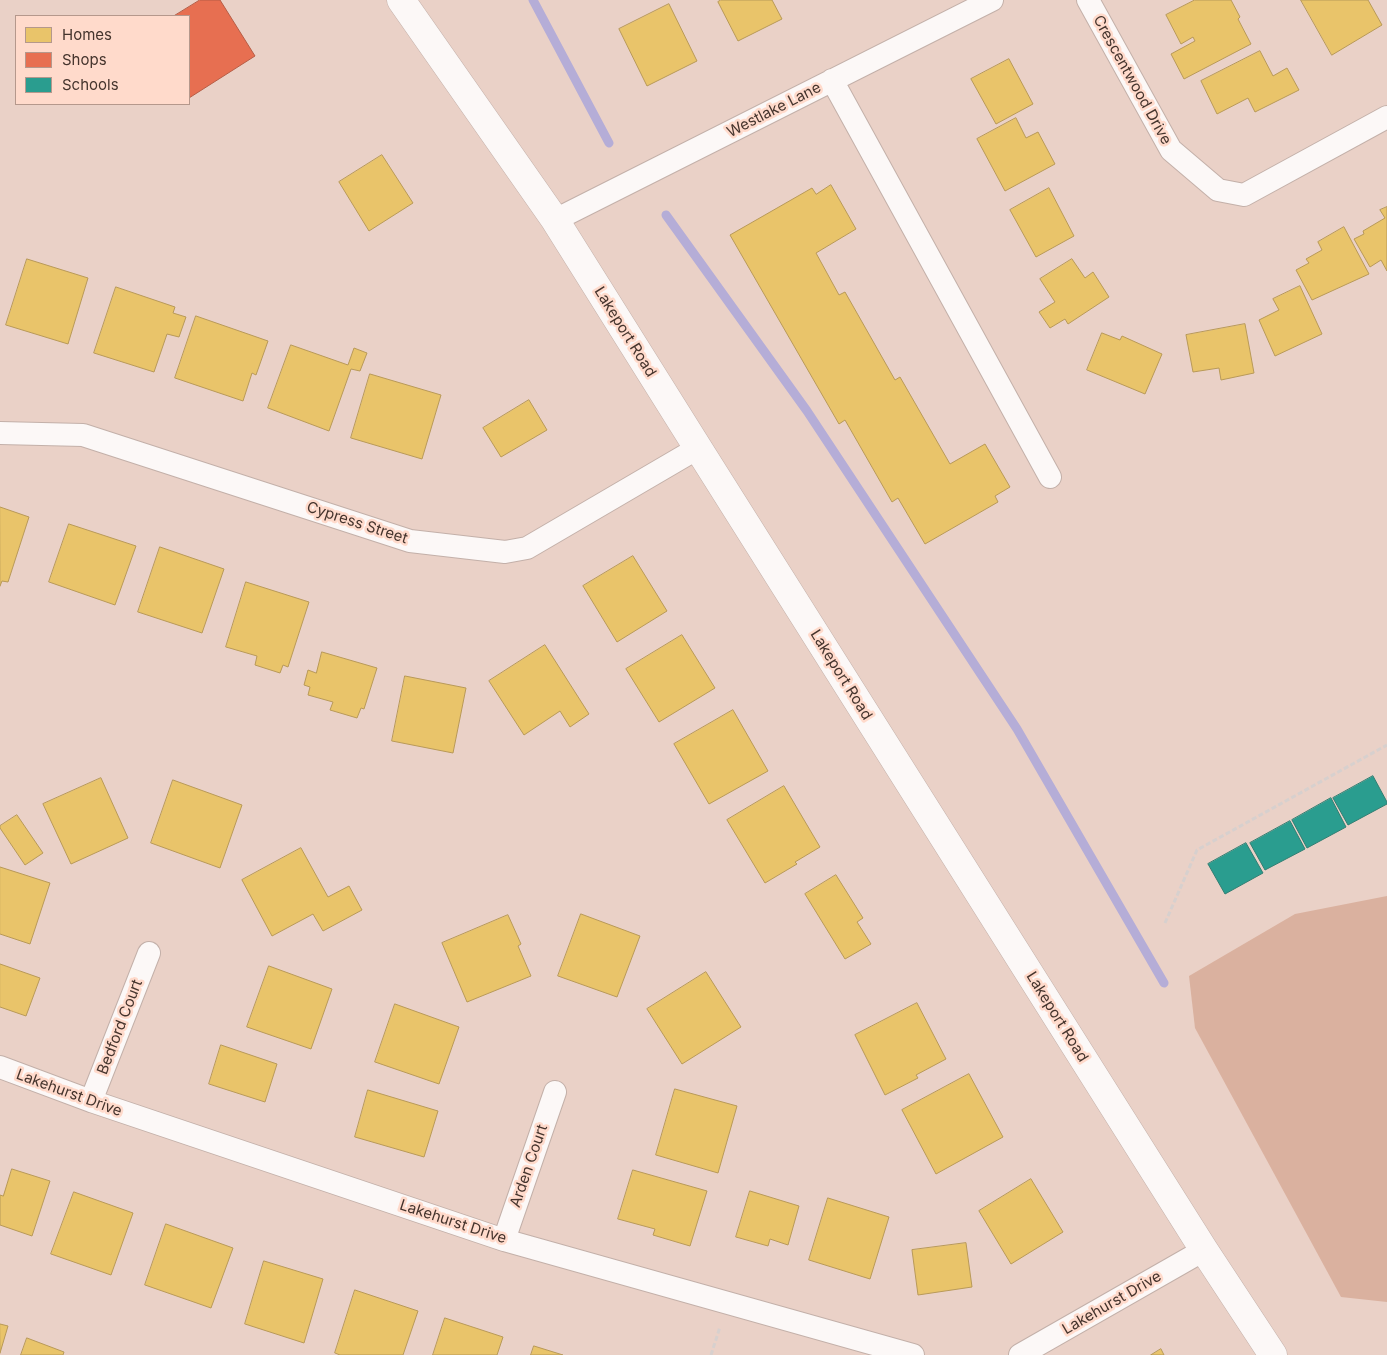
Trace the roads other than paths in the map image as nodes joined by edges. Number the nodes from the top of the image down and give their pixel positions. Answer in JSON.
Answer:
{"nodes":[{"id":1,"x":401,"y":0,"type":"edge"},
{"id":2,"x":992,"y":0,"type":"edge"},
{"id":3,"x":1088,"y":0,"type":"edge"},
{"id":4,"x":832,"y":80,"type":"junction"},
{"id":5,"x":1387,"y":117,"type":"edge"},
{"id":6,"x":555,"y":220,"type":"junction"},
{"id":7,"x":0,"y":433,"type":"edge"},
{"id":8,"x":698,"y":448,"type":"junction"},
{"id":9,"x":1050,"y":477,"type":"dead end"},
{"id":10,"x":149,"y":954,"type":"dead end"},
{"id":11,"x":0,"y":1067,"type":"edge"},
{"id":12,"x":555,"y":1092,"type":"dead end"},
{"id":13,"x":91,"y":1102,"type":"junction"},
{"id":14,"x":504,"y":1240,"type":"junction"},
{"id":15,"x":1204,"y":1250,"type":"junction"},
{"id":16,"x":913,"y":1355,"type":"edge"},
{"id":17,"x":1020,"y":1355,"type":"edge"},
{"id":18,"x":1273,"y":1355,"type":"edge"}],
"edges":[{"from":1,"to":6,"type":"main road","name":"Lakeport Road"},
{"from":2,"to":4,"type":"street","name":"Westlake Lane"},
{"from":3,"to":5,"type":"street","name":"Crescentwood Drive"},
{"from":4,"to":6,"type":"street","name":"Westlake Lane"},
{"from":4,"to":9,"type":"street"},
{"from":6,"to":8,"type":"main road","name":"Lakeport Road"},
{"from":7,"to":8,"type":"street","name":"Cypress Street"},
{"from":8,"to":15,"type":"main road","name":"Lakeport Road"},
{"from":10,"to":13,"type":"street","name":"Bedford Court"},
{"from":11,"to":13,"type":"street","name":"Lakehurst Drive"},
{"from":12,"to":14,"type":"street","name":"Arden Court"},
{"from":13,"to":14,"type":"street","name":"Lakehurst Drive"},
{"from":14,"to":16,"type":"street","name":"Lakehurst Drive"},
{"from":15,"to":17,"type":"street","name":"Lakehurst Drive"},
{"from":15,"to":18,"type":"main road","name":"Lakeport Road"}]}
